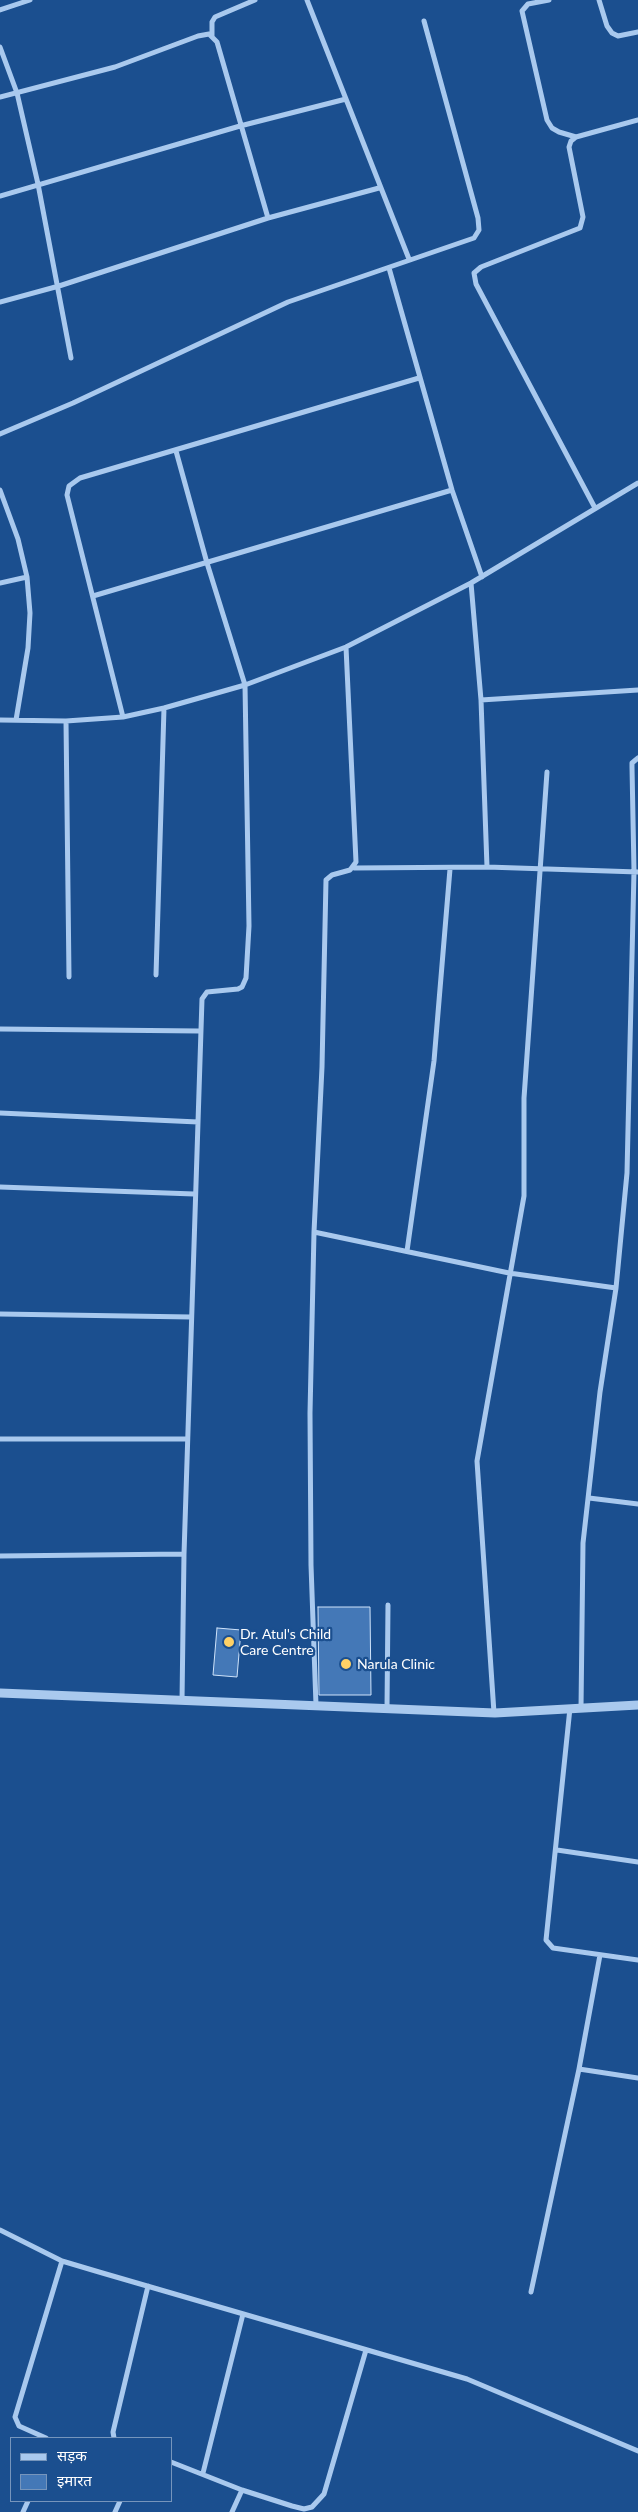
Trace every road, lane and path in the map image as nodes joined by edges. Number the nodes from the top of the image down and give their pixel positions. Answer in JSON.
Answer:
{"nodes":[{"id":1,"x":30,"y":0,"type":"edge"},
{"id":2,"x":255,"y":0,"type":"edge"},
{"id":3,"x":307,"y":0,"type":"edge"},
{"id":4,"x":549,"y":0,"type":"edge"},
{"id":5,"x":599,"y":0,"type":"edge"},
{"id":6,"x":0,"y":10,"type":"edge"},
{"id":7,"x":424,"y":21,"type":"dead end"},
{"id":8,"x":638,"y":32,"type":"edge"},
{"id":9,"x":212,"y":36,"type":"junction"},
{"id":10,"x":0,"y":46,"type":"edge"},
{"id":11,"x":17,"y":93,"type":"junction"},
{"id":12,"x":0,"y":97,"type":"edge"},
{"id":13,"x":346,"y":98,"type":"junction"},
{"id":14,"x":638,"y":120,"type":"edge"},
{"id":15,"x":240,"y":126,"type":"junction"},
{"id":16,"x":576,"y":137,"type":"junction"},
{"id":17,"x":38,"y":184,"type":"junction"},
{"id":18,"x":379,"y":188,"type":"junction"},
{"id":19,"x":0,"y":196,"type":"edge"},
{"id":20,"x":268,"y":218,"type":"junction"},
{"id":21,"x":408,"y":260,"type":"junction"},
{"id":22,"x":389,"y":268,"type":"junction"},
{"id":23,"x":59,"y":286,"type":"junction"},
{"id":24,"x":0,"y":302,"type":"edge"},
{"id":25,"x":71,"y":358,"type":"dead end"},
{"id":26,"x":419,"y":378,"type":"junction"},
{"id":27,"x":0,"y":434,"type":"edge"},
{"id":28,"x":176,"y":451,"type":"junction"},
{"id":29,"x":638,"y":483,"type":"edge"},
{"id":30,"x":0,"y":490,"type":"edge"},
{"id":31,"x":452,"y":490,"type":"junction"},
{"id":32,"x":596,"y":508,"type":"junction"},
{"id":33,"x":207,"y":563,"type":"junction"},
{"id":34,"x":482,"y":576,"type":"junction"},
{"id":35,"x":27,"y":577,"type":"junction"},
{"id":36,"x":0,"y":583,"type":"edge"},
{"id":37,"x":471,"y":583,"type":"junction"},
{"id":38,"x":94,"y":596,"type":"junction"},
{"id":39,"x":346,"y":647,"type":"junction"},
{"id":40,"x":245,"y":684,"type":"junction"},
{"id":41,"x":638,"y":690,"type":"edge"},
{"id":42,"x":481,"y":700,"type":"junction"},
{"id":43,"x":164,"y":708,"type":"junction"},
{"id":44,"x":122,"y":717,"type":"junction"},
{"id":45,"x":0,"y":720,"type":"edge"},
{"id":46,"x":16,"y":720,"type":"junction"},
{"id":47,"x":66,"y":721,"type":"junction"},
{"id":48,"x":638,"y":758,"type":"edge"},
{"id":49,"x":547,"y":772,"type":"dead end"},
{"id":50,"x":354,"y":868,"type":"junction"},
{"id":51,"x":487,"y":868,"type":"junction"},
{"id":52,"x":540,"y":868,"type":"junction"},
{"id":53,"x":450,"y":869,"type":"junction"},
{"id":54,"x":636,"y":872,"type":"edge"},
{"id":55,"x":156,"y":975,"type":"dead end"},
{"id":56,"x":69,"y":977,"type":"dead end"},
{"id":57,"x":0,"y":1029,"type":"edge"},
{"id":58,"x":199,"y":1031,"type":"junction"},
{"id":59,"x":0,"y":1113,"type":"edge"},
{"id":60,"x":198,"y":1122,"type":"junction"},
{"id":61,"x":0,"y":1187,"type":"edge"},
{"id":62,"x":194,"y":1194,"type":"junction"},
{"id":63,"x":314,"y":1232,"type":"junction"},
{"id":64,"x":407,"y":1251,"type":"junction"},
{"id":65,"x":509,"y":1273,"type":"junction"},
{"id":66,"x":616,"y":1288,"type":"junction"},
{"id":67,"x":0,"y":1314,"type":"edge"},
{"id":68,"x":191,"y":1317,"type":"junction"},
{"id":69,"x":0,"y":1439,"type":"edge"},
{"id":70,"x":188,"y":1439,"type":"junction"},
{"id":71,"x":589,"y":1498,"type":"junction"},
{"id":72,"x":638,"y":1504,"type":"edge"},
{"id":73,"x":184,"y":1554,"type":"junction"},
{"id":74,"x":0,"y":1556,"type":"edge"},
{"id":75,"x":388,"y":1605,"type":"dead end"},
{"id":76,"x":0,"y":1693,"type":"edge"},
{"id":77,"x":182,"y":1701,"type":"junction"},
{"id":78,"x":638,"y":1704,"type":"edge"},
{"id":79,"x":316,"y":1705,"type":"junction"},
{"id":80,"x":387,"y":1708,"type":"junction"},
{"id":81,"x":570,"y":1708,"type":"junction"},
{"id":82,"x":581,"y":1708,"type":"junction"},
{"id":83,"x":494,"y":1713,"type":"junction"},
{"id":84,"x":557,"y":1850,"type":"junction"},
{"id":85,"x":638,"y":1862,"type":"edge"},
{"id":86,"x":600,"y":1954,"type":"junction"},
{"id":87,"x":638,"y":1960,"type":"edge"},
{"id":88,"x":579,"y":2068,"type":"junction"},
{"id":89,"x":638,"y":2078,"type":"edge"},
{"id":90,"x":0,"y":2230,"type":"edge"},
{"id":91,"x":62,"y":2260,"type":"junction"},
{"id":92,"x":148,"y":2286,"type":"junction"},
{"id":93,"x":531,"y":2292,"type":"dead end"},
{"id":94,"x":243,"y":2314,"type":"junction"},
{"id":95,"x":366,"y":2350,"type":"junction"},
{"id":96,"x":44,"y":2437,"type":"edge"},
{"id":97,"x":114,"y":2437,"type":"edge"},
{"id":98,"x":638,"y":2451,"type":"edge"},
{"id":99,"x":172,"y":2462,"type":"edge"},
{"id":100,"x":203,"y":2473,"type":"junction"},
{"id":101,"x":242,"y":2490,"type":"junction"},
{"id":102,"x":232,"y":2512,"type":"edge"}],
"edges":[{"from":1,"to":6,"type":"street"},
{"from":2,"to":9,"type":"street"},
{"from":3,"to":13,"type":"street"},
{"from":4,"to":16,"type":"street"},
{"from":5,"to":8,"type":"street"},
{"from":7,"to":21,"type":"street"},
{"from":9,"to":11,"type":"street"},
{"from":9,"to":15,"type":"street"},
{"from":10,"to":11,"type":"street"},
{"from":11,"to":12,"type":"street"},
{"from":11,"to":17,"type":"street"},
{"from":13,"to":15,"type":"street"},
{"from":13,"to":18,"type":"street"},
{"from":14,"to":16,"type":"street"},
{"from":15,"to":17,"type":"street"},
{"from":15,"to":20,"type":"street"},
{"from":16,"to":32,"type":"street"},
{"from":17,"to":19,"type":"street"},
{"from":17,"to":23,"type":"street"},
{"from":18,"to":20,"type":"street"},
{"from":18,"to":21,"type":"street"},
{"from":20,"to":23,"type":"street"},
{"from":21,"to":22,"type":"street"},
{"from":22,"to":26,"type":"street"},
{"from":22,"to":27,"type":"street"},
{"from":23,"to":24,"type":"street"},
{"from":23,"to":25,"type":"street"},
{"from":26,"to":28,"type":"street"},
{"from":26,"to":31,"type":"street"},
{"from":28,"to":33,"type":"street"},
{"from":28,"to":38,"type":"street"},
{"from":29,"to":32,"type":"street"},
{"from":30,"to":35,"type":"street"},
{"from":31,"to":33,"type":"street"},
{"from":31,"to":34,"type":"street"},
{"from":32,"to":34,"type":"street"},
{"from":33,"to":38,"type":"street"},
{"from":33,"to":40,"type":"street"},
{"from":34,"to":37,"type":"street"},
{"from":35,"to":36,"type":"street"},
{"from":35,"to":46,"type":"street"},
{"from":37,"to":39,"type":"street"},
{"from":37,"to":42,"type":"street"},
{"from":38,"to":44,"type":"street"},
{"from":39,"to":40,"type":"street"},
{"from":39,"to":50,"type":"street"},
{"from":40,"to":43,"type":"street"},
{"from":40,"to":58,"type":"street"},
{"from":41,"to":42,"type":"street"},
{"from":42,"to":51,"type":"street"},
{"from":43,"to":44,"type":"street"},
{"from":43,"to":55,"type":"street"},
{"from":44,"to":47,"type":"street"},
{"from":45,"to":46,"type":"street"},
{"from":46,"to":47,"type":"street"},
{"from":47,"to":56,"type":"street"},
{"from":48,"to":54,"type":"street"},
{"from":49,"to":52,"type":"street"},
{"from":50,"to":53,"type":"street"},
{"from":50,"to":63,"type":"street"},
{"from":51,"to":52,"type":"street"},
{"from":51,"to":53,"type":"street"},
{"from":52,"to":54,"type":"street"},
{"from":52,"to":65,"type":"street"},
{"from":53,"to":64,"type":"street"},
{"from":54,"to":66,"type":"street"},
{"from":57,"to":58,"type":"street"},
{"from":58,"to":60,"type":"street"},
{"from":59,"to":60,"type":"street"},
{"from":60,"to":62,"type":"street"},
{"from":61,"to":62,"type":"street"},
{"from":62,"to":68,"type":"street"},
{"from":63,"to":64,"type":"street"},
{"from":63,"to":79,"type":"street"},
{"from":64,"to":65,"type":"street"},
{"from":65,"to":66,"type":"street"},
{"from":65,"to":83,"type":"street"},
{"from":66,"to":71,"type":"street"},
{"from":67,"to":68,"type":"street"},
{"from":68,"to":70,"type":"street"},
{"from":69,"to":70,"type":"street"},
{"from":70,"to":73,"type":"street"},
{"from":71,"to":72,"type":"street"},
{"from":71,"to":82,"type":"street"},
{"from":73,"to":74,"type":"street"},
{"from":73,"to":77,"type":"street"},
{"from":75,"to":80,"type":"street"},
{"from":76,"to":77,"type":"street"},
{"from":77,"to":79,"type":"street"},
{"from":78,"to":82,"type":"street"},
{"from":79,"to":80,"type":"street"},
{"from":80,"to":83,"type":"street"},
{"from":81,"to":82,"type":"street"},
{"from":81,"to":83,"type":"street"},
{"from":81,"to":84,"type":"street"},
{"from":84,"to":85,"type":"street"},
{"from":84,"to":86,"type":"street"},
{"from":86,"to":87,"type":"street"},
{"from":86,"to":88,"type":"street"},
{"from":88,"to":89,"type":"street"},
{"from":88,"to":93,"type":"street"},
{"from":90,"to":91,"type":"street"},
{"from":91,"to":92,"type":"street"},
{"from":91,"to":96,"type":"street"},
{"from":92,"to":94,"type":"street"},
{"from":92,"to":97,"type":"street"},
{"from":94,"to":95,"type":"street"},
{"from":94,"to":100,"type":"street"},
{"from":95,"to":98,"type":"street"},
{"from":95,"to":101,"type":"street"},
{"from":99,"to":100,"type":"street"},
{"from":100,"to":101,"type":"street"},
{"from":101,"to":102,"type":"street"}]}
